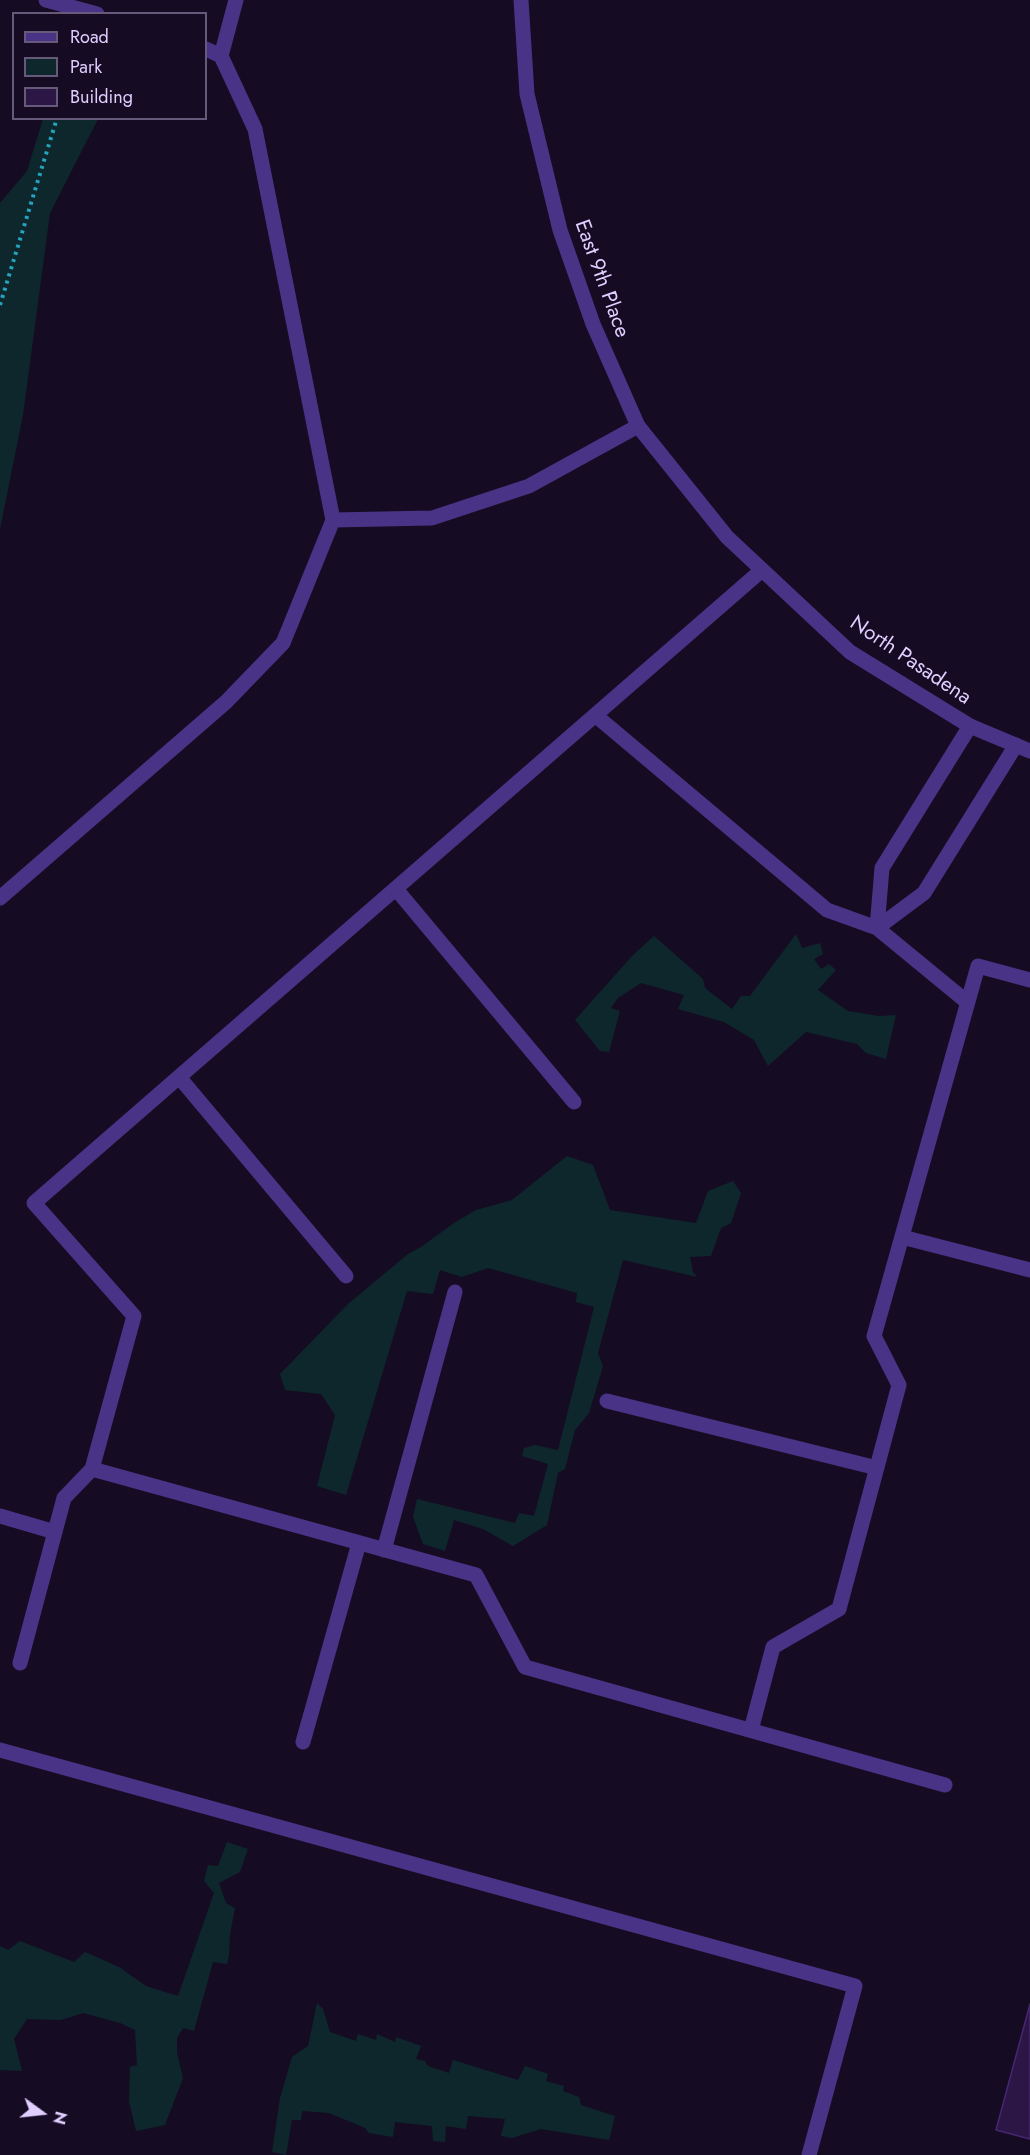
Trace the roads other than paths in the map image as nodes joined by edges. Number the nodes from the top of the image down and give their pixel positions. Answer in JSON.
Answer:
{"nodes":[{"id":1,"x":46,"y":0,"type":"edge"},
{"id":2,"x":236,"y":0,"type":"edge"},
{"id":3,"x":521,"y":0,"type":"edge"},
{"id":4,"x":90,"y":12,"type":"edge"},
{"id":5,"x":207,"y":49,"type":"edge"},
{"id":6,"x":221,"y":56,"type":"junction"},
{"id":7,"x":638,"y":426,"type":"junction"},
{"id":8,"x":333,"y":520,"type":"junction"},
{"id":9,"x":727,"y":537,"type":"joint"},
{"id":10,"x":762,"y":570,"type":"junction"},
{"id":11,"x":595,"y":716,"type":"junction"},
{"id":12,"x":970,"y":726,"type":"junction"},
{"id":13,"x":1023,"y":748,"type":"edge"},
{"id":14,"x":396,"y":888,"type":"junction"},
{"id":15,"x":0,"y":898,"type":"edge"},
{"id":16,"x":877,"y":928,"type":"junction"},
{"id":17,"x":1030,"y":980,"type":"edge"},
{"id":18,"x":967,"y":1002,"type":"junction"},
{"id":19,"x":179,"y":1077,"type":"junction"},
{"id":20,"x":574,"y":1102,"type":"dead end"},
{"id":21,"x":902,"y":1237,"type":"junction"},
{"id":22,"x":1030,"y":1270,"type":"edge"},
{"id":23,"x":346,"y":1276,"type":"dead end"},
{"id":24,"x":454,"y":1292,"type":"dead end"},
{"id":25,"x":607,"y":1401,"type":"dead end"},
{"id":26,"x":877,"y":1468,"type":"junction"},
{"id":27,"x":92,"y":1469,"type":"junction"},
{"id":28,"x":0,"y":1516,"type":"edge"},
{"id":29,"x":55,"y":1532,"type":"junction"},
{"id":30,"x":360,"y":1543,"type":"junction"},
{"id":31,"x":384,"y":1550,"type":"junction"},
{"id":32,"x":20,"y":1664,"type":"dead end"},
{"id":33,"x":751,"y":1730,"type":"junction"},
{"id":34,"x":303,"y":1742,"type":"dead end"},
{"id":35,"x":0,"y":1750,"type":"edge"},
{"id":36,"x":945,"y":1785,"type":"dead end"},
{"id":37,"x":809,"y":2155,"type":"edge"}],
"edges":[{"from":1,"to":4,"type":"street"},
{"from":2,"to":6,"type":"street"},
{"from":3,"to":7,"type":"street","name":"East 9th Place"},
{"from":5,"to":6,"type":"street"},
{"from":6,"to":8,"type":"street"},
{"from":7,"to":8,"type":"street"},
{"from":7,"to":9,"type":"street","name":"East 9th Place"},
{"from":8,"to":15,"type":"street"},
{"from":9,"to":10,"type":"street","name":"North Pasadena"},
{"from":10,"to":11,"type":"street"},
{"from":10,"to":12,"type":"street","name":"North Pasadena"},
{"from":11,"to":14,"type":"street"},
{"from":11,"to":16,"type":"street"},
{"from":12,"to":13,"type":"street","name":"North Pasadena"},
{"from":12,"to":16,"type":"street"},
{"from":13,"to":16,"type":"street"},
{"from":14,"to":19,"type":"street"},
{"from":14,"to":20,"type":"street"},
{"from":16,"to":18,"type":"street"},
{"from":17,"to":18,"type":"street"},
{"from":18,"to":21,"type":"street"},
{"from":19,"to":23,"type":"street"},
{"from":19,"to":27,"type":"street"},
{"from":21,"to":22,"type":"street"},
{"from":21,"to":26,"type":"street"},
{"from":24,"to":31,"type":"street"},
{"from":25,"to":26,"type":"street"},
{"from":26,"to":33,"type":"street"},
{"from":27,"to":29,"type":"street"},
{"from":27,"to":30,"type":"street"},
{"from":28,"to":29,"type":"street"},
{"from":29,"to":32,"type":"street"},
{"from":30,"to":31,"type":"street"},
{"from":30,"to":34,"type":"street"},
{"from":31,"to":33,"type":"street"},
{"from":33,"to":36,"type":"street"},
{"from":35,"to":37,"type":"street"}]}
